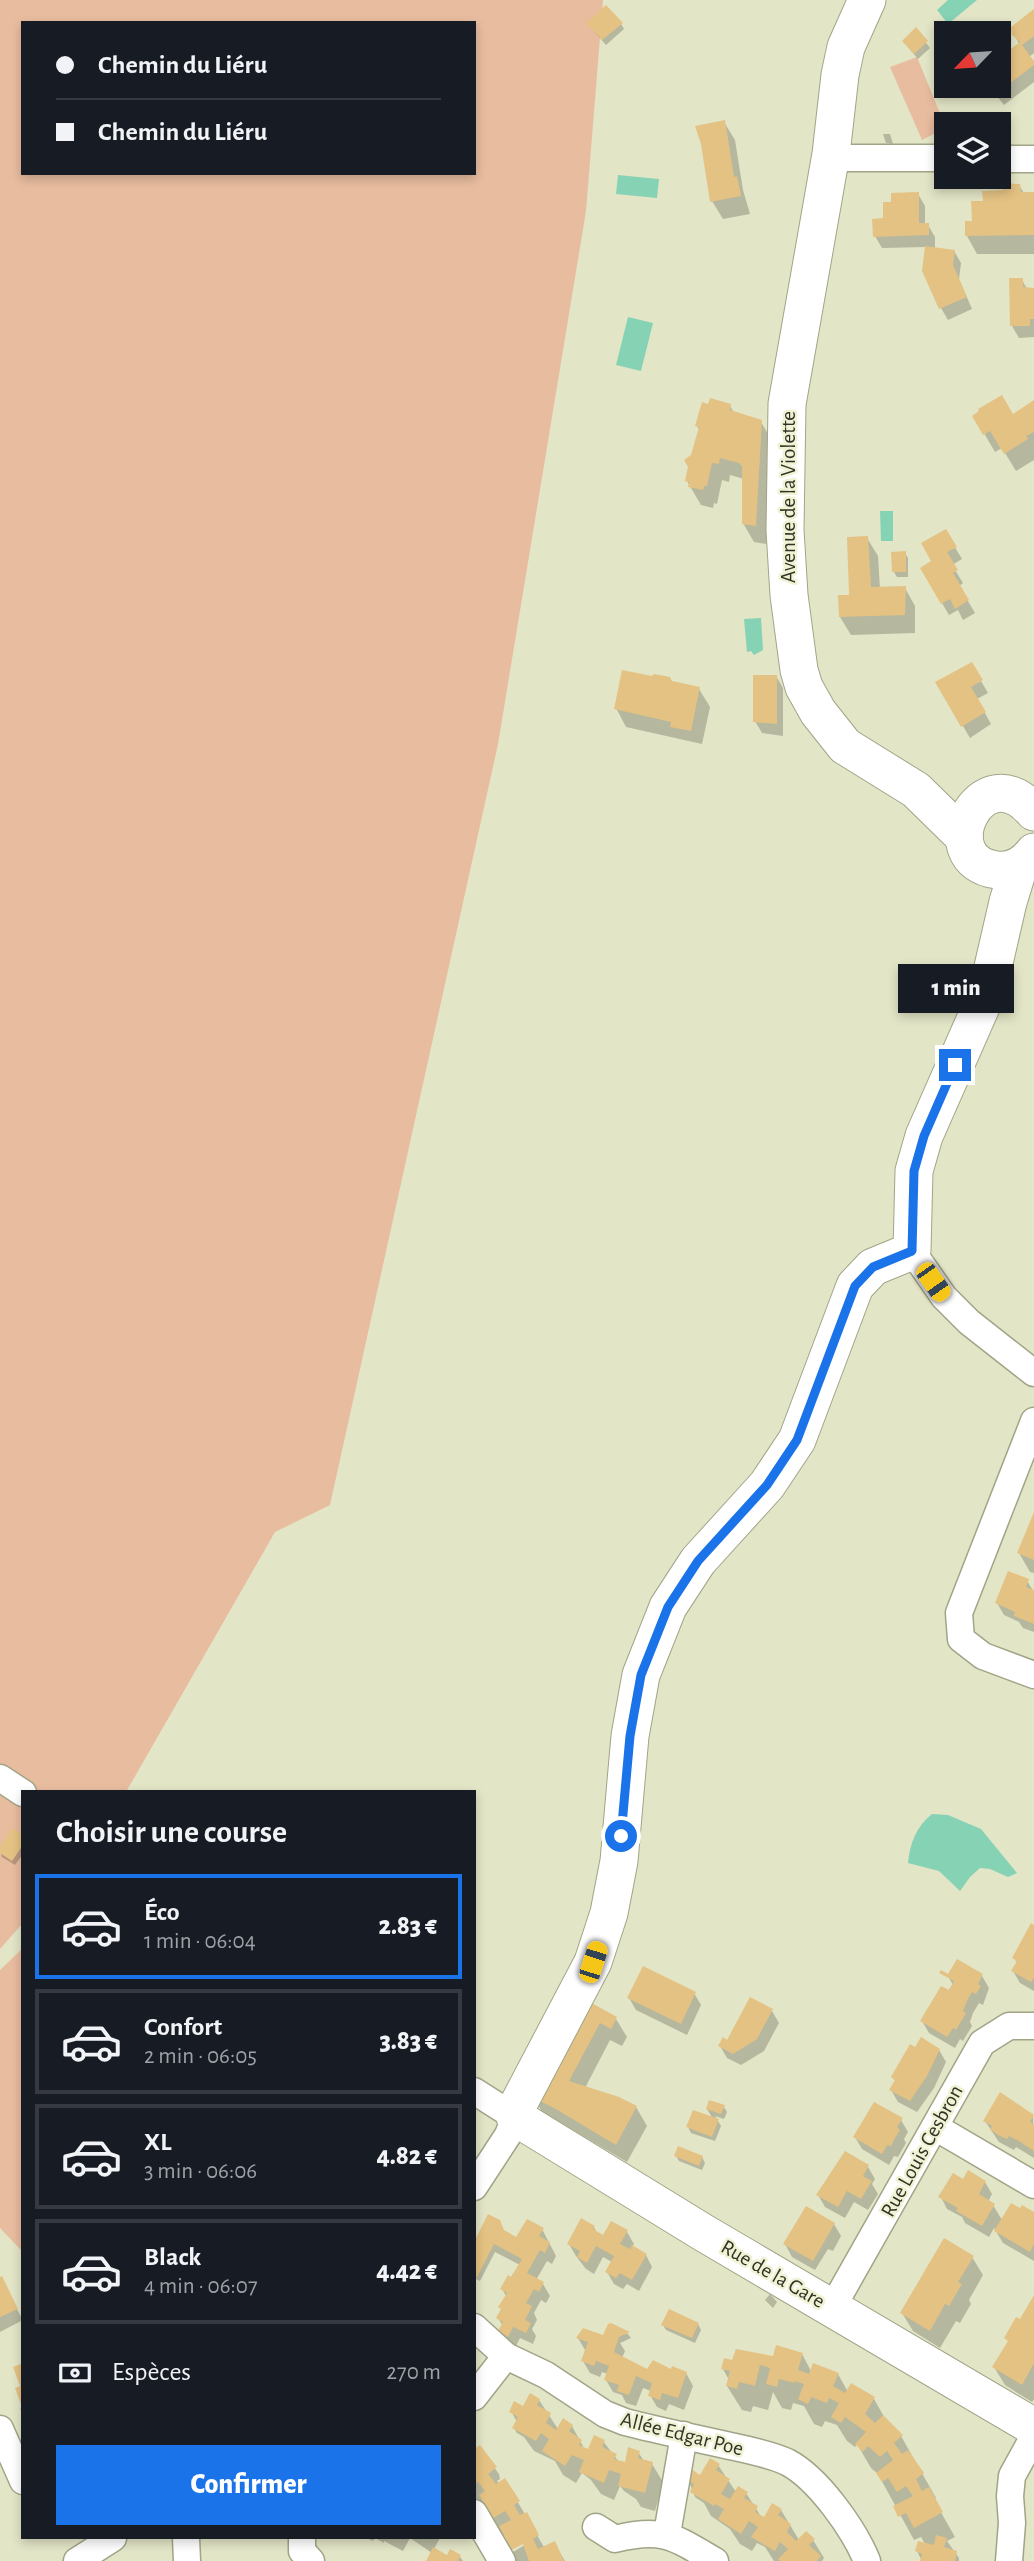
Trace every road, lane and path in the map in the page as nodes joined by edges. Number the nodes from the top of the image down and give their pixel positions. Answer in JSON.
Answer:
{"nodes":[{"id":1,"x":867,"y":0,"type":"edge"},
{"id":2,"x":831,"y":154,"type":"junction"},
{"id":3,"x":934,"y":159,"type":"edge"},
{"id":4,"x":1011,"y":159,"type":"edge"},
{"id":5,"x":1034,"y":159,"type":"edge"},
{"id":6,"x":916,"y":790,"type":"junction"},
{"id":7,"x":983,"y":799,"type":"junction"},
{"id":8,"x":1034,"y":812,"type":"edge"},
{"id":9,"x":1011,"y":856,"type":"edge"},
{"id":10,"x":912,"y":1251,"type":"junction"},
{"id":11,"x":1034,"y":1373,"type":"edge"},
{"id":12,"x":1034,"y":1421,"type":"edge"},
{"id":13,"x":1034,"y":1675,"type":"edge"},
{"id":14,"x":0,"y":1778,"type":"edge"},
{"id":15,"x":21,"y":1792,"type":"edge"},
{"id":16,"x":1034,"y":2026,"type":"edge"},
{"id":17,"x":476,"y":2092,"type":"edge"},
{"id":18,"x":515,"y":2117,"type":"junction"},
{"id":19,"x":935,"y":2127,"type":"junction"},
{"id":20,"x":476,"y":2184,"type":"edge"},
{"id":21,"x":1034,"y":2185,"type":"edge"},
{"id":22,"x":832,"y":2308,"type":"junction"},
{"id":23,"x":476,"y":2329,"type":"edge"},
{"id":24,"x":506,"y":2356,"type":"junction"},
{"id":25,"x":476,"y":2394,"type":"edge"},
{"id":26,"x":1034,"y":2427,"type":"edge"},
{"id":27,"x":0,"y":2429,"type":"edge"},
{"id":28,"x":684,"y":2435,"type":"junction"},
{"id":29,"x":1034,"y":2436,"type":"edge"},
{"id":30,"x":21,"y":2476,"type":"edge"},
{"id":31,"x":476,"y":2516,"type":"edge"},
{"id":32,"x":596,"y":2527,"type":"dead end"},
{"id":33,"x":667,"y":2534,"type":"junction"},
{"id":34,"x":186,"y":2539,"type":"edge"},
{"id":35,"x":302,"y":2539,"type":"edge"},
{"id":36,"x":100,"y":2540,"type":"edge"},
{"id":37,"x":77,"y":2561,"type":"edge"},
{"id":38,"x":187,"y":2561,"type":"edge"},
{"id":39,"x":311,"y":2561,"type":"edge"},
{"id":40,"x":502,"y":2561,"type":"edge"},
{"id":41,"x":715,"y":2561,"type":"edge"},
{"id":42,"x":867,"y":2561,"type":"edge"},
{"id":43,"x":1009,"y":2561,"type":"edge"}],
"edges":[{"from":1,"to":2,"type":"street","name":"Avenue de la Violette"},
{"from":2,"to":3,"type":"street"},
{"from":2,"to":6,"type":"street","name":"Avenue de la Violette"},
{"from":4,"to":5,"type":"street"},
{"from":6,"to":7,"type":"street","name":"Avenue de la Violette"},
{"from":6,"to":9,"type":"street","name":"Avenue de la Violette"},
{"from":7,"to":8,"type":"street","name":"Avenue de la Violette"},
{"from":7,"to":9,"type":"street"},
{"from":9,"to":10,"type":"street"},
{"from":10,"to":11,"type":"street"},
{"from":10,"to":18,"type":"street"},
{"from":12,"to":13,"type":"street"},
{"from":14,"to":15,"type":"street"},
{"from":16,"to":19,"type":"street","name":"Rue Louis Cesbron"},
{"from":17,"to":18,"type":"street"},
{"from":18,"to":20,"type":"street"},
{"from":18,"to":22,"type":"street","name":"Rue de la Gare"},
{"from":19,"to":21,"type":"street"},
{"from":19,"to":22,"type":"street","name":"Rue Louis Cesbron"},
{"from":22,"to":26,"type":"street","name":"Rue de la Gare"},
{"from":23,"to":24,"type":"street","name":"Allée Edgar Poe"},
{"from":24,"to":25,"type":"street"},
{"from":24,"to":28,"type":"street","name":"Allée Edgar Poe"},
{"from":27,"to":30,"type":"street"},
{"from":28,"to":33,"type":"street"},
{"from":28,"to":42,"type":"street","name":"Allée Edgar Poe"},
{"from":29,"to":43,"type":"street"},
{"from":31,"to":40,"type":"street"},
{"from":32,"to":33,"type":"street"},
{"from":33,"to":41,"type":"street"},
{"from":34,"to":38,"type":"street"},
{"from":35,"to":39,"type":"street"},
{"from":36,"to":37,"type":"street"}]}
